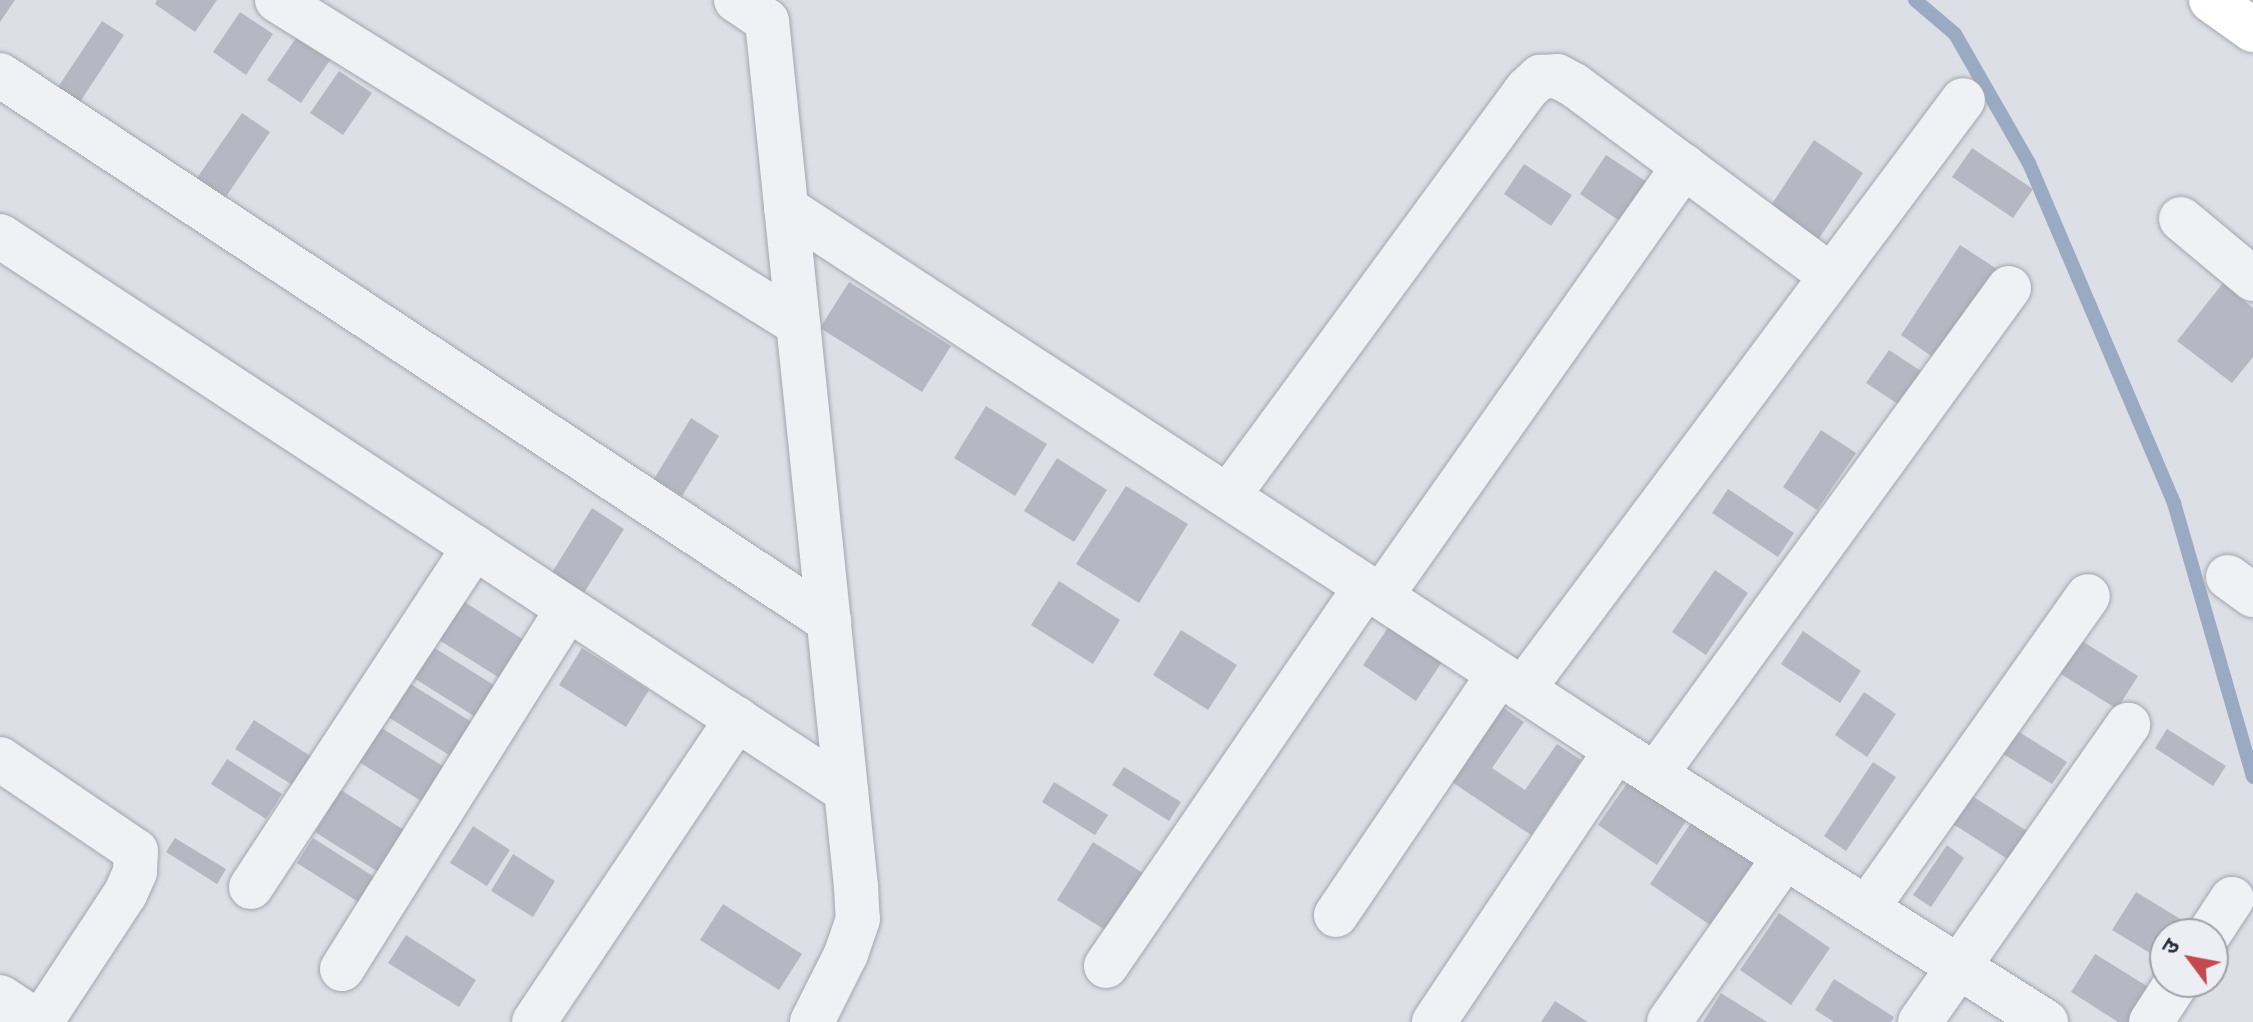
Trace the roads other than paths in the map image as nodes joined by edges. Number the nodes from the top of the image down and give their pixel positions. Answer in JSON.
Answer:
{"nodes":[{"id":1,"x":277,"y":0,"type":"edge"},
{"id":2,"x":2211,"y":0,"type":"edge"},
{"id":3,"x":756,"y":7,"type":"edge"},
{"id":4,"x":2253,"y":30,"type":"edge"},
{"id":5,"x":0,"y":75,"type":"edge"},
{"id":6,"x":1963,"y":100,"type":"dead end"},
{"id":7,"x":1684,"y":166,"type":"junction"},
{"id":8,"x":786,"y":208,"type":"junction"},
{"id":9,"x":2181,"y":219,"type":"dead end"},
{"id":10,"x":0,"y":236,"type":"edge"},
{"id":11,"x":1831,"y":276,"type":"junction"},
{"id":12,"x":2253,"y":279,"type":"edge"},
{"id":13,"x":2009,"y":288,"type":"dead end"},
{"id":14,"x":798,"y":324,"type":"junction"},
{"id":15,"x":1228,"y":496,"type":"junction"},
{"id":16,"x":474,"y":547,"type":"junction"},
{"id":17,"x":1373,"y":591,"type":"junction"},
{"id":18,"x":2088,"y":596,"type":"dead end"},
{"id":19,"x":568,"y":609,"type":"junction"},
{"id":20,"x":829,"y":621,"type":"junction"},
{"id":21,"x":1511,"y":682,"type":"junction"},
{"id":22,"x":737,"y":719,"type":"junction"},
{"id":23,"x":2128,"y":725,"type":"dead end"},
{"id":24,"x":1616,"y":750,"type":"junction"},
{"id":25,"x":0,"y":759,"type":"edge"},
{"id":26,"x":1655,"y":775,"type":"junction"},
{"id":27,"x":846,"y":791,"type":"junction"},
{"id":28,"x":1785,"y":857,"type":"junction"},
{"id":29,"x":251,"y":887,"type":"dead end"},
{"id":30,"x":1867,"y":908,"type":"junction"},
{"id":31,"x":1336,"y":915,"type":"dead end"},
{"id":32,"x":1106,"y":966,"type":"dead end"},
{"id":33,"x":1959,"y":967,"type":"junction"},
{"id":34,"x":342,"y":969,"type":"dead end"},
{"id":35,"x":0,"y":997,"type":"edge"},
{"id":36,"x":2167,"y":998,"type":"edge"},
{"id":37,"x":40,"y":1022,"type":"edge"},
{"id":38,"x":534,"y":1022,"type":"edge"},
{"id":39,"x":812,"y":1022,"type":"edge"},
{"id":40,"x":1434,"y":1022,"type":"edge"},
{"id":41,"x":1669,"y":1022,"type":"edge"},
{"id":42,"x":1920,"y":1022,"type":"edge"},
{"id":43,"x":2046,"y":1022,"type":"edge"},
{"id":44,"x":2151,"y":1022,"type":"edge"}],
"edges":[{"from":1,"to":14,"type":"street"},
{"from":2,"to":4,"type":"street"},
{"from":3,"to":8,"type":"street"},
{"from":5,"to":20,"type":"street"},
{"from":6,"to":11,"type":"street"},
{"from":7,"to":11,"type":"street"},
{"from":7,"to":15,"type":"street"},
{"from":7,"to":17,"type":"street"},
{"from":8,"to":14,"type":"street"},
{"from":8,"to":15,"type":"street"},
{"from":9,"to":12,"type":"street"},
{"from":10,"to":16,"type":"street"},
{"from":11,"to":21,"type":"street"},
{"from":13,"to":26,"type":"street"},
{"from":14,"to":20,"type":"street"},
{"from":15,"to":17,"type":"street"},
{"from":16,"to":19,"type":"street"},
{"from":16,"to":29,"type":"street"},
{"from":17,"to":21,"type":"street"},
{"from":17,"to":32,"type":"street"},
{"from":18,"to":30,"type":"street"},
{"from":19,"to":22,"type":"street"},
{"from":19,"to":34,"type":"street"},
{"from":20,"to":27,"type":"street"},
{"from":21,"to":24,"type":"street"},
{"from":21,"to":31,"type":"street"},
{"from":22,"to":27,"type":"street"},
{"from":22,"to":38,"type":"street"},
{"from":23,"to":33,"type":"street"},
{"from":24,"to":26,"type":"street"},
{"from":24,"to":40,"type":"street"},
{"from":25,"to":37,"type":"street"},
{"from":26,"to":28,"type":"street"},
{"from":27,"to":39,"type":"street"},
{"from":28,"to":30,"type":"street"},
{"from":28,"to":41,"type":"street"},
{"from":30,"to":33,"type":"street"},
{"from":33,"to":42,"type":"street"},
{"from":33,"to":43,"type":"street"},
{"from":35,"to":37,"type":"street"},
{"from":36,"to":44,"type":"street"}]}
